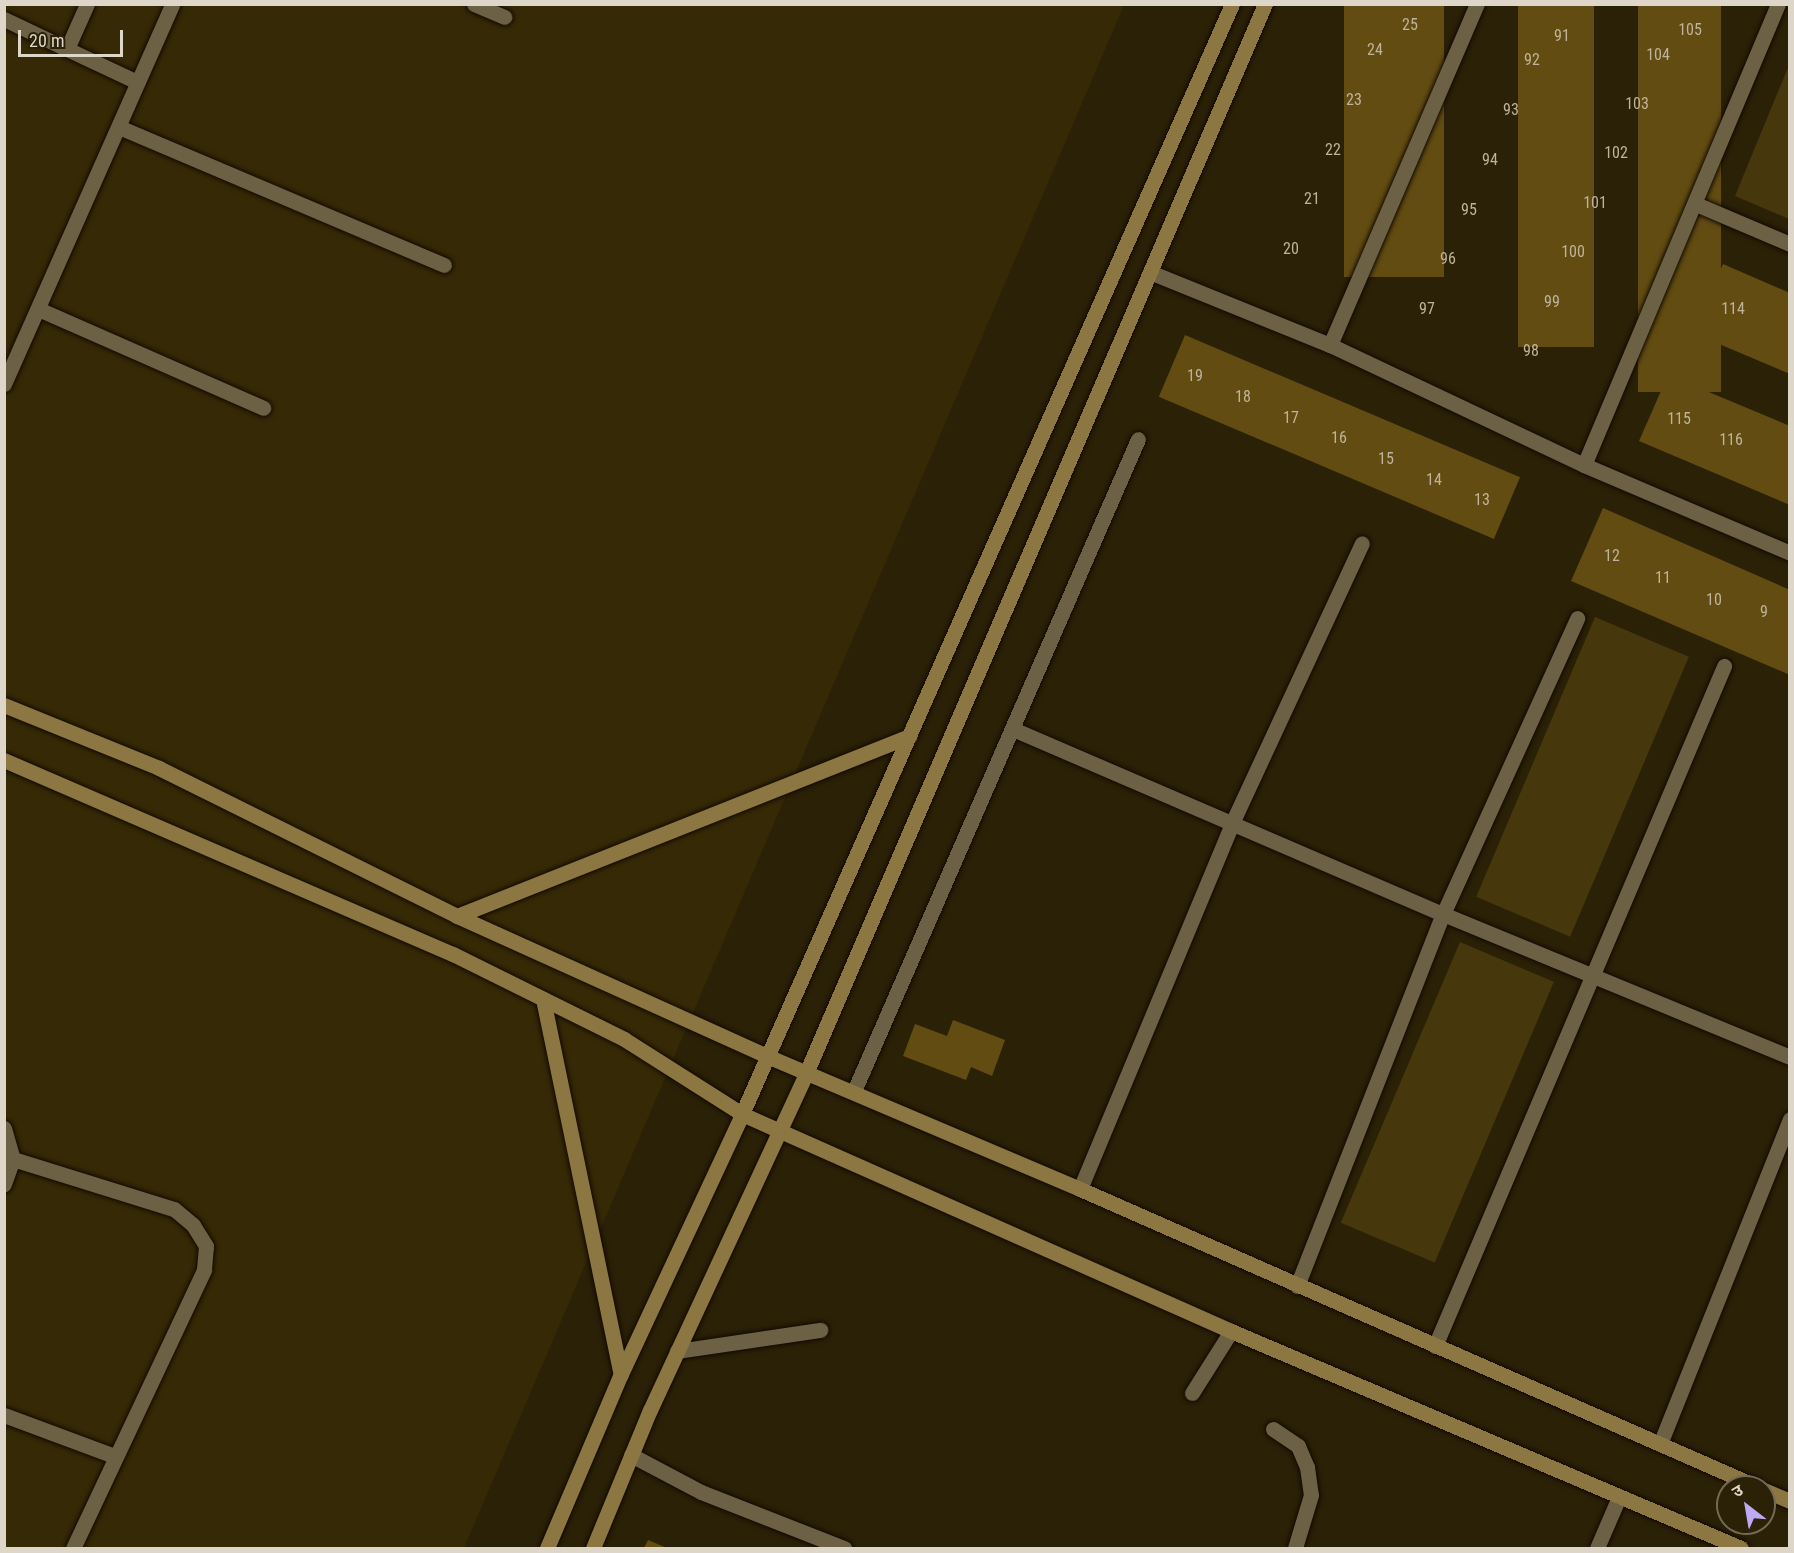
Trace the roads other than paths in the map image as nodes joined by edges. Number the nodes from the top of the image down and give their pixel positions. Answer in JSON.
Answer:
{"nodes":[{"id":1,"x":87,"y":4,"type":"edge"},
{"id":2,"x":172,"y":4,"type":"edge"},
{"id":3,"x":474,"y":4,"type":"edge"},
{"id":4,"x":1232,"y":4,"type":"edge"},
{"id":5,"x":1265,"y":4,"type":"edge"},
{"id":6,"x":1477,"y":4,"type":"edge"},
{"id":7,"x":1778,"y":4,"type":"edge"},
{"id":8,"x":504,"y":17,"type":"dead end"},
{"id":9,"x":4,"y":19,"type":"edge"},
{"id":10,"x":67,"y":49,"type":"junction"},
{"id":11,"x":137,"y":82,"type":"junction"},
{"id":12,"x":119,"y":127,"type":"junction"},
{"id":13,"x":1696,"y":204,"type":"junction"},
{"id":14,"x":1790,"y":244,"type":"edge"},
{"id":15,"x":444,"y":265,"type":"dead end"},
{"id":16,"x":1150,"y":272,"type":"junction"},
{"id":17,"x":38,"y":309,"type":"junction"},
{"id":18,"x":1330,"y":345,"type":"junction"},
{"id":19,"x":4,"y":384,"type":"edge"},
{"id":20,"x":263,"y":408,"type":"dead end"},
{"id":21,"x":1138,"y":439,"type":"dead end"},
{"id":22,"x":1584,"y":465,"type":"junction"},
{"id":23,"x":1362,"y":543,"type":"dead end"},
{"id":24,"x":1790,"y":553,"type":"edge"},
{"id":25,"x":1577,"y":618,"type":"dead end"},
{"id":26,"x":1724,"y":666,"type":"dead end"},
{"id":27,"x":4,"y":705,"type":"edge"},
{"id":28,"x":1013,"y":729,"type":"junction"},
{"id":29,"x":909,"y":736,"type":"junction"},
{"id":30,"x":4,"y":760,"type":"edge"},
{"id":31,"x":1233,"y":821,"type":"junction"},
{"id":32,"x":1443,"y":914,"type":"junction"},
{"id":33,"x":457,"y":916,"type":"junction"},
{"id":34,"x":1590,"y":975,"type":"junction"},
{"id":35,"x":543,"y":999,"type":"junction"},
{"id":36,"x":767,"y":1056,"type":"junction"},
{"id":37,"x":1790,"y":1056,"type":"edge"},
{"id":38,"x":807,"y":1071,"type":"junction"},
{"id":39,"x":854,"y":1091,"type":"junction"},
{"id":40,"x":742,"y":1114,"type":"junction"},
{"id":41,"x":1790,"y":1119,"type":"edge"},
{"id":42,"x":4,"y":1128,"type":"edge"},
{"id":43,"x":780,"y":1131,"type":"junction"},
{"id":44,"x":13,"y":1159,"type":"junction"},
{"id":45,"x":4,"y":1184,"type":"edge"},
{"id":46,"x":1080,"y":1189,"type":"junction"},
{"id":47,"x":1297,"y":1286,"type":"junction"},
{"id":48,"x":820,"y":1330,"type":"dead end"},
{"id":49,"x":1231,"y":1331,"type":"junction"},
{"id":50,"x":1435,"y":1346,"type":"junction"},
{"id":51,"x":677,"y":1351,"type":"junction"},
{"id":52,"x":621,"y":1374,"type":"junction"},
{"id":53,"x":1192,"y":1393,"type":"dead end"},
{"id":54,"x":4,"y":1416,"type":"edge"},
{"id":55,"x":1273,"y":1429,"type":"dead end"},
{"id":56,"x":1660,"y":1444,"type":"junction"},
{"id":57,"x":631,"y":1455,"type":"junction"},
{"id":58,"x":114,"y":1456,"type":"junction"},
{"id":59,"x":1731,"y":1475,"type":"edge"},
{"id":60,"x":1776,"y":1495,"type":"edge"},
{"id":61,"x":1619,"y":1497,"type":"junction"},
{"id":62,"x":1790,"y":1501,"type":"edge"},
{"id":63,"x":73,"y":1548,"type":"edge"},
{"id":64,"x":547,"y":1548,"type":"edge"},
{"id":65,"x":593,"y":1548,"type":"edge"},
{"id":66,"x":844,"y":1548,"type":"edge"},
{"id":67,"x":1295,"y":1548,"type":"edge"},
{"id":68,"x":1597,"y":1548,"type":"edge"},
{"id":69,"x":1741,"y":1548,"type":"edge"}],
"edges":[{"from":1,"to":10,"type":"street"},
{"from":2,"to":11,"type":"street"},
{"from":3,"to":8,"type":"street"},
{"from":4,"to":29,"type":"main road"},
{"from":5,"to":16,"type":"main road"},
{"from":6,"to":18,"type":"street"},
{"from":7,"to":13,"type":"street"},
{"from":9,"to":10,"type":"street"},
{"from":10,"to":11,"type":"street"},
{"from":11,"to":12,"type":"street"},
{"from":12,"to":15,"type":"street"},
{"from":12,"to":17,"type":"street"},
{"from":13,"to":14,"type":"street"},
{"from":13,"to":22,"type":"street"},
{"from":16,"to":18,"type":"street"},
{"from":16,"to":38,"type":"main road"},
{"from":17,"to":19,"type":"street"},
{"from":17,"to":20,"type":"street"},
{"from":18,"to":22,"type":"street"},
{"from":21,"to":28,"type":"street"},
{"from":22,"to":24,"type":"street"},
{"from":23,"to":31,"type":"street"},
{"from":25,"to":32,"type":"street"},
{"from":26,"to":34,"type":"street"},
{"from":27,"to":33,"type":"main road"},
{"from":28,"to":31,"type":"street"},
{"from":28,"to":39,"type":"street"},
{"from":29,"to":33,"type":"main road"},
{"from":29,"to":36,"type":"main road"},
{"from":30,"to":35,"type":"main road"},
{"from":31,"to":32,"type":"street"},
{"from":31,"to":46,"type":"street"},
{"from":32,"to":34,"type":"street"},
{"from":32,"to":47,"type":"street"},
{"from":33,"to":36,"type":"main road"},
{"from":34,"to":37,"type":"street"},
{"from":34,"to":50,"type":"street"},
{"from":35,"to":40,"type":"main road"},
{"from":35,"to":52,"type":"main road"},
{"from":36,"to":38,"type":"main road"},
{"from":36,"to":40,"type":"main road"},
{"from":38,"to":39,"type":"main road"},
{"from":38,"to":43,"type":"main road"},
{"from":39,"to":46,"type":"main road"},
{"from":40,"to":43,"type":"main road"},
{"from":40,"to":52,"type":"main road"},
{"from":41,"to":56,"type":"street"},
{"from":42,"to":44,"type":"street"},
{"from":43,"to":49,"type":"main road"},
{"from":43,"to":51,"type":"main road"},
{"from":44,"to":45,"type":"street"},
{"from":44,"to":58,"type":"street"},
{"from":46,"to":47,"type":"main road"},
{"from":47,"to":50,"type":"main road"},
{"from":48,"to":51,"type":"street"},
{"from":49,"to":53,"type":"street"},
{"from":49,"to":61,"type":"main road"},
{"from":50,"to":56,"type":"main road"},
{"from":51,"to":57,"type":"main road"},
{"from":52,"to":64,"type":"main road"},
{"from":54,"to":58,"type":"street"},
{"from":55,"to":67,"type":"street"},
{"from":56,"to":59,"type":"main road"},
{"from":57,"to":65,"type":"main road"},
{"from":57,"to":66,"type":"street"},
{"from":58,"to":63,"type":"street"},
{"from":60,"to":62,"type":"main road"},
{"from":61,"to":68,"type":"street"},
{"from":61,"to":69,"type":"main road"}]}
